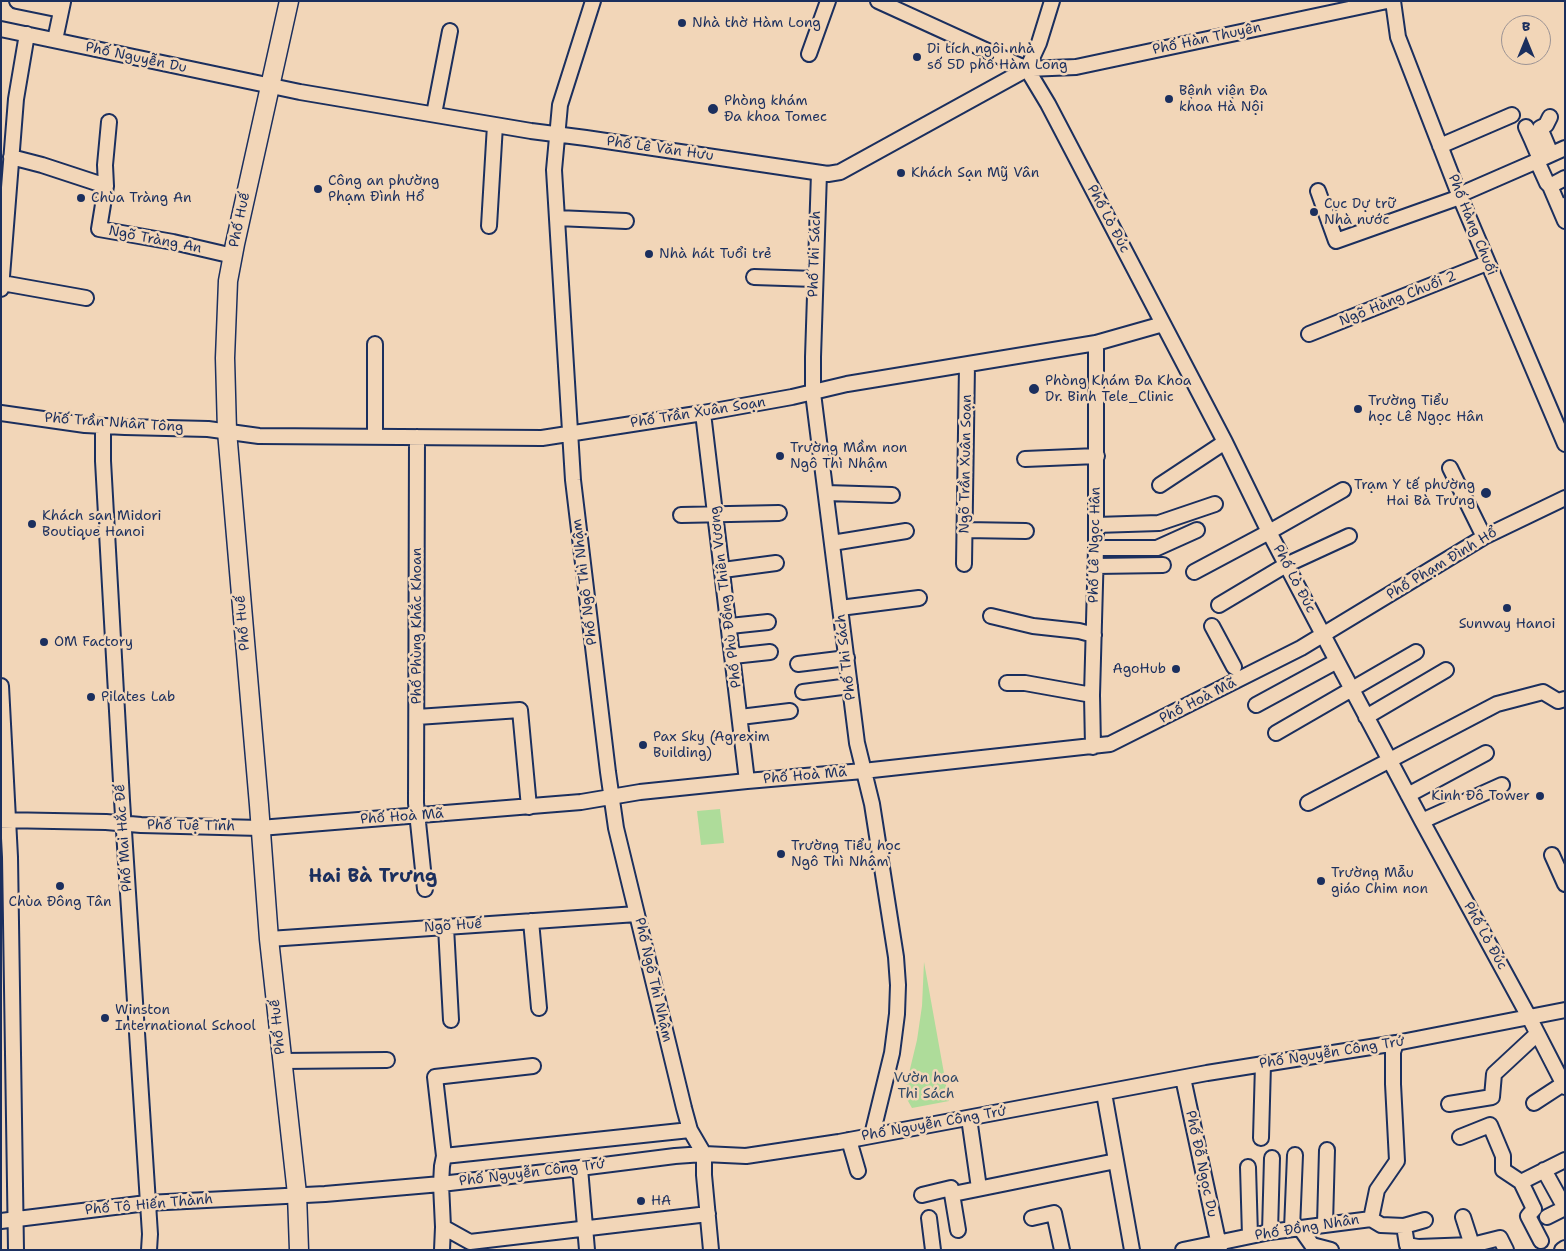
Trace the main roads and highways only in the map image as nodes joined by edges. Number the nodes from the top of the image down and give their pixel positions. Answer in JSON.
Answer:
{"nodes":[{"id":1,"x":289,"y":1,"type":"edge"},
{"id":2,"x":299,"y":1250,"type":"edge"}],
"edges":[{"from":1,"to":2,"type":"main road","name":"Phố Huế"}]}
